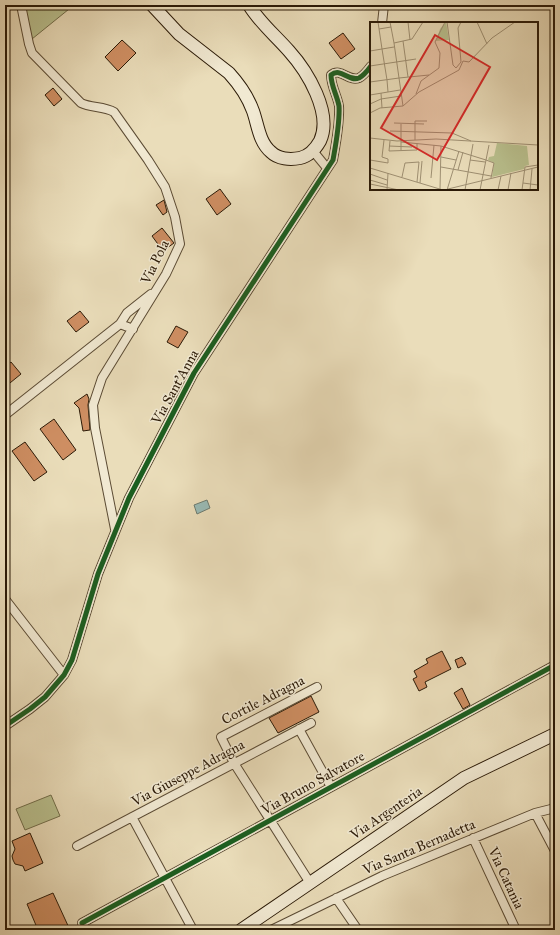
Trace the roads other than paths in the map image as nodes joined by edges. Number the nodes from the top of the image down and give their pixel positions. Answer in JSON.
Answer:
{"nodes":[{"id":1,"x":21,"y":5,"type":"edge"},
{"id":2,"x":152,"y":5,"type":"edge"},
{"id":3,"x":249,"y":5,"type":"edge"},
{"id":4,"x":384,"y":5,"type":"edge"},
{"id":5,"x":382,"y":22,"type":"edge"},
{"id":6,"x":370,"y":67,"type":"edge"},
{"id":7,"x":313,"y":151,"type":"junction"},
{"id":8,"x":326,"y":168,"type":"junction"},
{"id":9,"x":156,"y":290,"type":"junction"},
{"id":10,"x":120,"y":324,"type":"junction"},
{"id":11,"x":133,"y":329,"type":"junction"},
{"id":12,"x":5,"y":415,"type":"edge"},
{"id":13,"x":115,"y":529,"type":"junction"},
{"id":14,"x":7,"y":604,"type":"edge"},
{"id":15,"x":555,"y":665,"type":"edge"},
{"id":16,"x":64,"y":675,"type":"junction"},
{"id":17,"x":317,"y":687,"type":"dead end"},
{"id":18,"x":311,"y":723,"type":"dead end"},
{"id":19,"x":5,"y":726,"type":"edge"},
{"id":20,"x":299,"y":729,"type":"junction"},
{"id":21,"x":555,"y":734,"type":"edge"},
{"id":22,"x":234,"y":763,"type":"junction"},
{"id":23,"x":331,"y":787,"type":"junction"},
{"id":24,"x":555,"y":808,"type":"edge"},
{"id":25,"x":535,"y":813,"type":"junction"},
{"id":26,"x":132,"y":817,"type":"junction"},
{"id":27,"x":270,"y":820,"type":"junction"},
{"id":28,"x":473,"y":838,"type":"junction"},
{"id":29,"x":77,"y":846,"type":"dead end"},
{"id":30,"x":555,"y":851,"type":"edge"},
{"id":31,"x":165,"y":878,"type":"junction"},
{"id":32,"x":310,"y":883,"type":"junction"},
{"id":33,"x":336,"y":898,"type":"junction"},
{"id":34,"x":82,"y":923,"type":"dead end"},
{"id":35,"x":246,"y":929,"type":"edge"},
{"id":36,"x":193,"y":930,"type":"edge"},
{"id":37,"x":271,"y":930,"type":"edge"},
{"id":38,"x":358,"y":930,"type":"edge"},
{"id":39,"x":516,"y":930,"type":"edge"}],
"edges":[{"from":1,"to":9,"type":"street","name":"Via Pola"},
{"from":2,"to":7,"type":"main road"},
{"from":3,"to":7,"type":"main road"},
{"from":4,"to":5,"type":"street"},
{"from":6,"to":8,"type":"street","name":"Via Sant'Anna"},
{"from":7,"to":8,"type":"street"},
{"from":8,"to":13,"type":"street","name":"Via Sant'Anna"},
{"from":9,"to":10,"type":"street"},
{"from":9,"to":11,"type":"street","name":"Via Pola"},
{"from":10,"to":11,"type":"street"},
{"from":10,"to":12,"type":"street"},
{"from":11,"to":13,"type":"street","name":"Via Pola"},
{"from":13,"to":16,"type":"street","name":"Via Sant'Anna"},
{"from":14,"to":16,"type":"street"},
{"from":15,"to":23,"type":"street","name":"Via Bruno Salvatore"},
{"from":16,"to":19,"type":"street","name":"Via Sant'Anna"},
{"from":17,"to":22,"type":"street","name":"Cortile Adragna"},
{"from":18,"to":20,"type":"street","name":"Via Giuseppe Adragna"},
{"from":20,"to":22,"type":"street","name":"Via Giuseppe Adragna"},
{"from":20,"to":23,"type":"street"},
{"from":21,"to":32,"type":"main road","name":"Via Argenteria"},
{"from":22,"to":26,"type":"street","name":"Via Giuseppe Adragna"},
{"from":22,"to":27,"type":"street"},
{"from":23,"to":27,"type":"street","name":"Via Bruno Salvatore"},
{"from":24,"to":25,"type":"street","name":"Via Santa Bernadetta"},
{"from":25,"to":28,"type":"street","name":"Via Santa Bernadetta"},
{"from":25,"to":30,"type":"street"},
{"from":26,"to":29,"type":"street","name":"Via Giuseppe Adragna"},
{"from":26,"to":31,"type":"street"},
{"from":27,"to":31,"type":"street","name":"Via Bruno Salvatore"},
{"from":27,"to":32,"type":"street"},
{"from":28,"to":33,"type":"street","name":"Via Santa Bernadetta"},
{"from":28,"to":39,"type":"street","name":"Via Catania"},
{"from":31,"to":34,"type":"street","name":"Via Bruno Salvatore"},
{"from":31,"to":36,"type":"street"},
{"from":32,"to":35,"type":"main road","name":"Via Argenteria"},
{"from":33,"to":37,"type":"street","name":"Via Santa Bernadetta"},
{"from":33,"to":38,"type":"street"}]}
